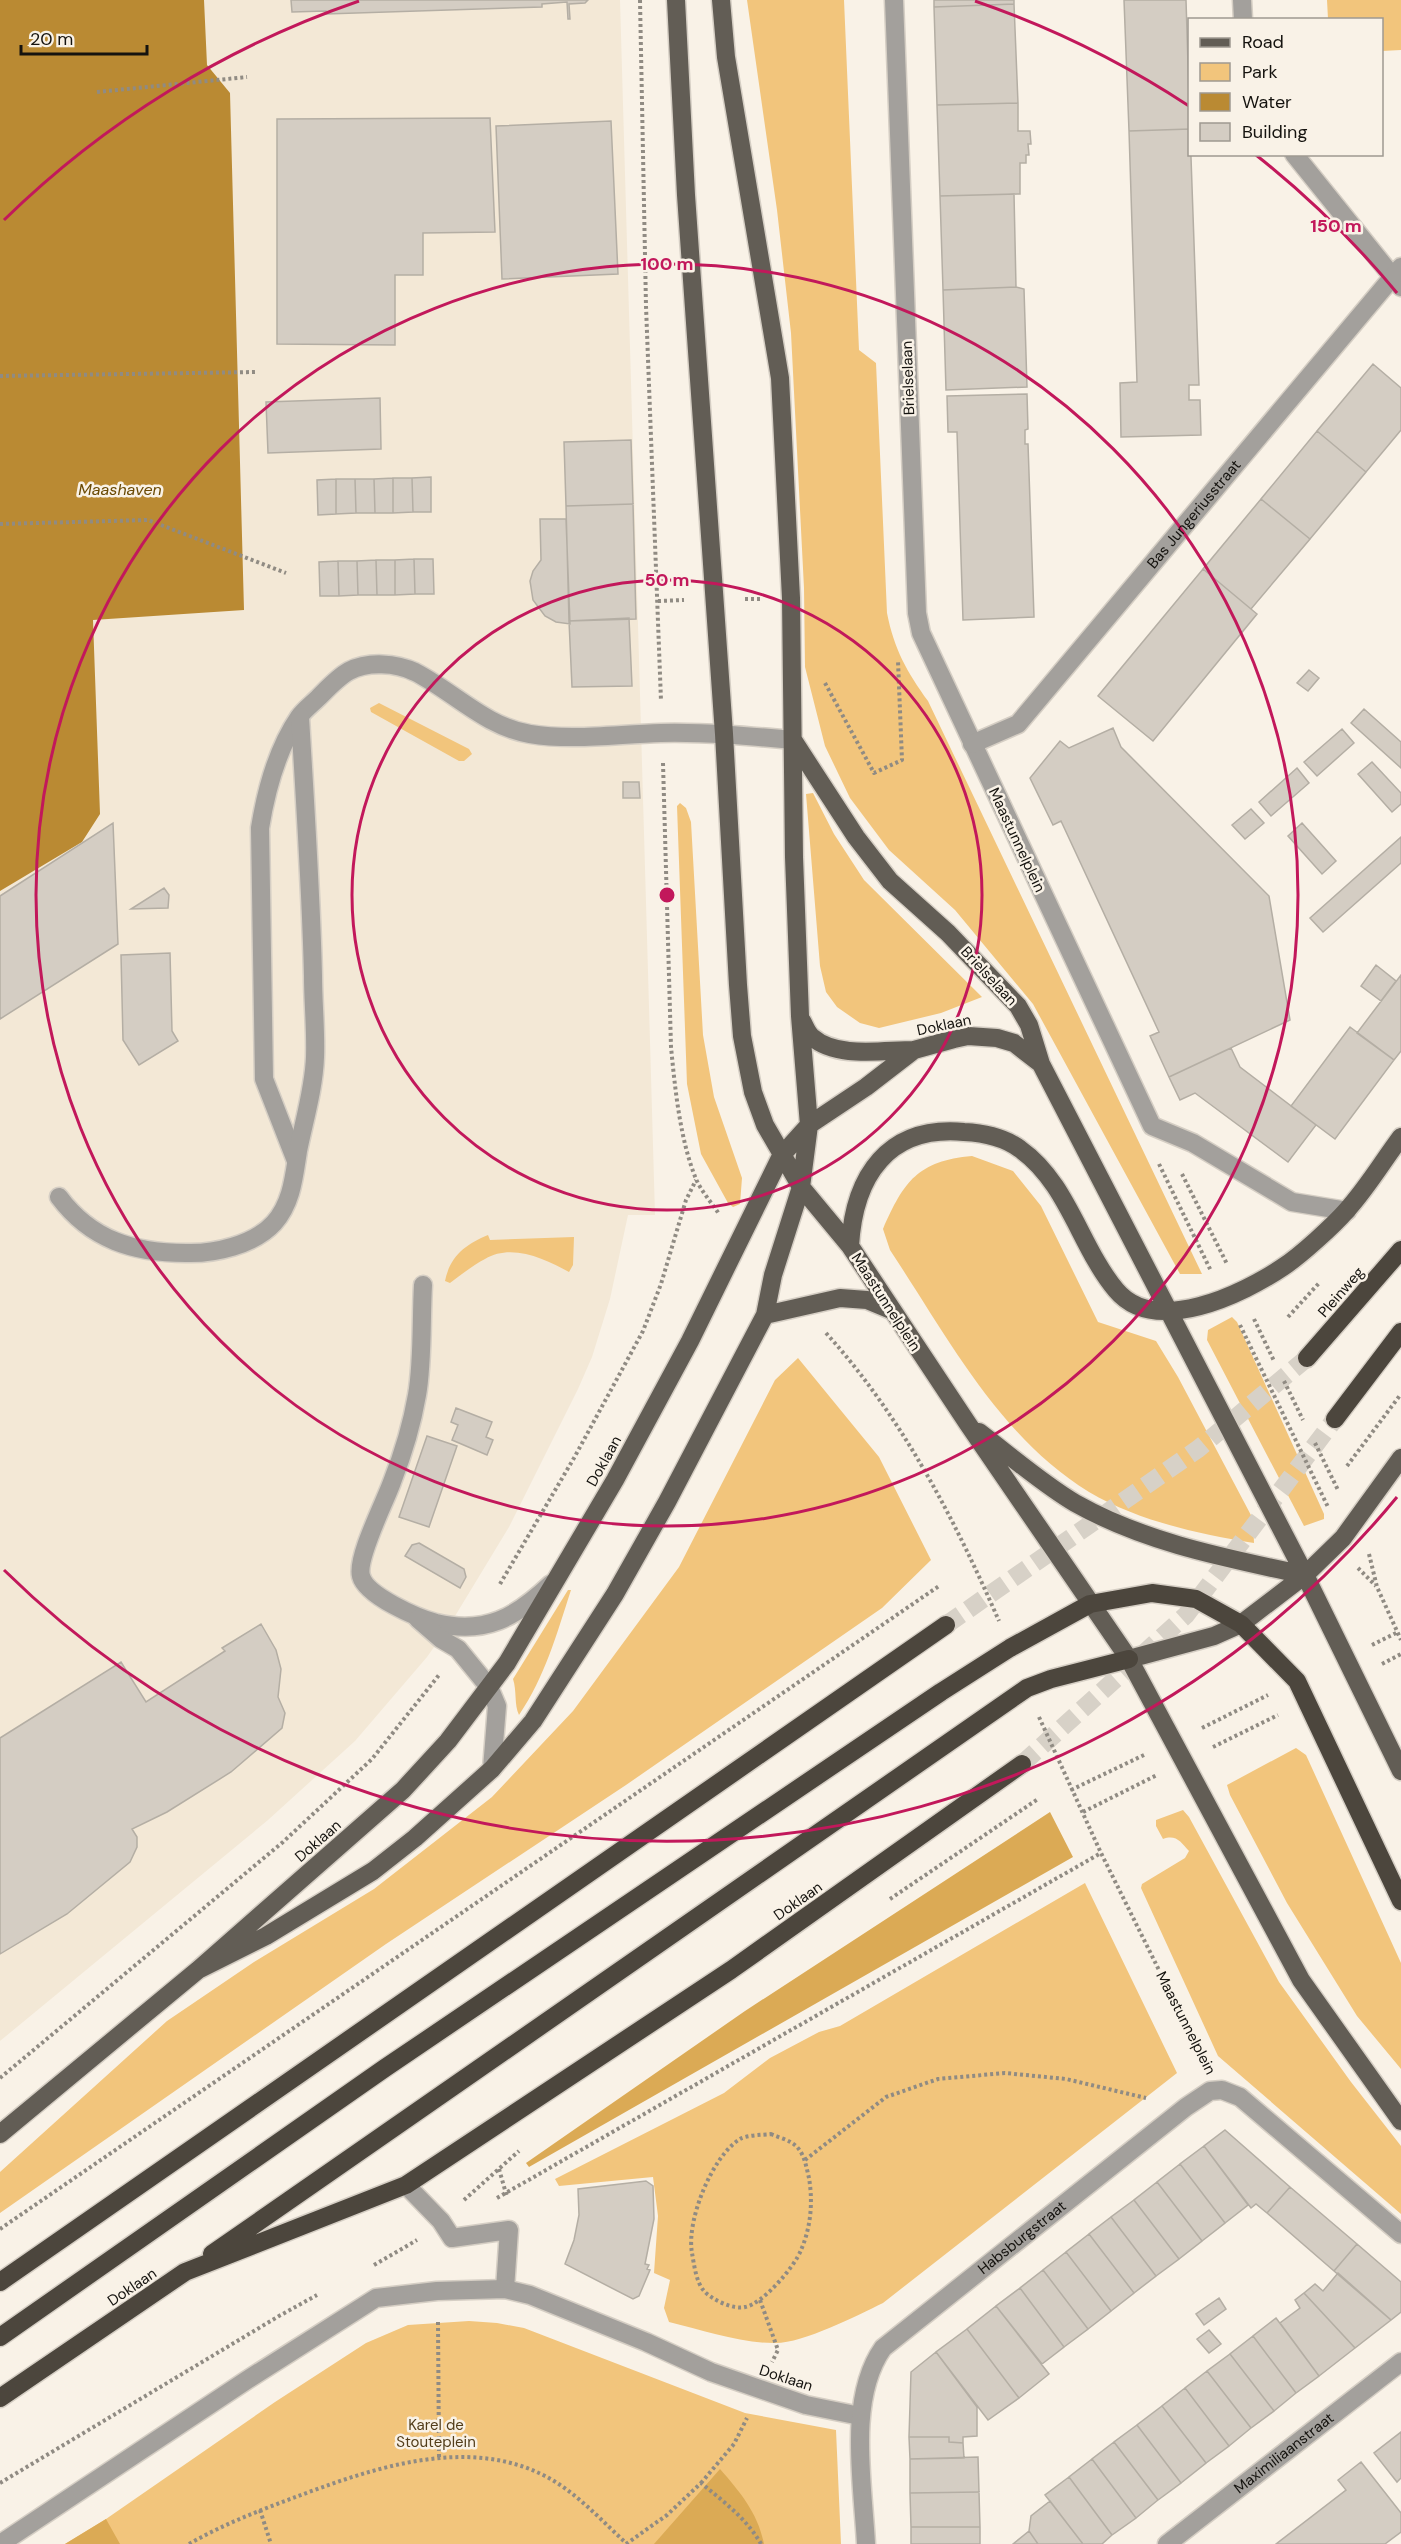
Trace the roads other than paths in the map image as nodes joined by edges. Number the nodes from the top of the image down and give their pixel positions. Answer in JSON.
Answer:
{"nodes":[{"id":1,"x":676,"y":0,"type":"edge"},
{"id":2,"x":721,"y":0,"type":"edge"},
{"id":3,"x":894,"y":0,"type":"edge"},
{"id":4,"x":1242,"y":0,"type":"edge"},
{"id":5,"x":1243,"y":18,"type":"edge"},
{"id":6,"x":1296,"y":156,"type":"edge"},
{"id":7,"x":1398,"y":277,"type":"edge"},
{"id":8,"x":300,"y":716,"type":"junction"},
{"id":9,"x":724,"y":735,"type":"junction"},
{"id":10,"x":793,"y":740,"type":"junction"},
{"id":11,"x":972,"y":744,"type":"junction"},
{"id":12,"x":800,"y":1016,"type":"junction"},
{"id":13,"x":914,"y":1050,"type":"junction"},
{"id":14,"x":1041,"y":1064,"type":"junction"},
{"id":15,"x":809,"y":1125,"type":"junction"},
{"id":16,"x":1401,"y":1137,"type":"edge"},
{"id":17,"x":781,"y":1156,"type":"junction"},
{"id":18,"x":296,"y":1161,"type":"junction"},
{"id":19,"x":801,"y":1187,"type":"junction"},
{"id":20,"x":59,"y":1197,"type":"dead end"},
{"id":21,"x":1347,"y":1210,"type":"junction"},
{"id":22,"x":850,"y":1246,"type":"junction"},
{"id":23,"x":1401,"y":1250,"type":"edge"},
{"id":24,"x":423,"y":1285,"type":"dead end"},
{"id":25,"x":891,"y":1310,"type":"junction"},
{"id":26,"x":1167,"y":1311,"type":"junction"},
{"id":27,"x":765,"y":1314,"type":"junction"},
{"id":28,"x":1401,"y":1332,"type":"edge"},
{"id":29,"x":1307,"y":1358,"type":"tunnel mouth"},
{"id":30,"x":1335,"y":1419,"type":"tunnel mouth"},
{"id":31,"x":968,"y":1424,"type":"junction"},
{"id":32,"x":1401,"y":1458,"type":"edge"},
{"id":33,"x":1305,"y":1575,"type":"junction"},
{"id":34,"x":557,"y":1578,"type":"junction"},
{"id":35,"x":1090,"y":1604,"type":"junction"},
{"id":36,"x":417,"y":1618,"type":"junction"},
{"id":37,"x":1241,"y":1624,"type":"junction"},
{"id":38,"x":946,"y":1625,"type":"tunnel mouth"},
{"id":39,"x":1130,"y":1659,"type":"junction"},
{"id":40,"x":489,"y":1687,"type":"junction"},
{"id":41,"x":1022,"y":1764,"type":"tunnel mouth"},
{"id":42,"x":492,"y":1769,"type":"junction"},
{"id":43,"x":1401,"y":1771,"type":"edge"},
{"id":44,"x":1401,"y":1901,"type":"edge"},
{"id":45,"x":198,"y":1970,"type":"junction"},
{"id":46,"x":1222,"y":2090,"type":"joint"},
{"id":47,"x":1401,"y":2121,"type":"edge"},
{"id":48,"x":0,"y":2134,"type":"edge"},
{"id":49,"x":406,"y":2185,"type":"junction"},
{"id":50,"x":1401,"y":2234,"type":"edge"},
{"id":51,"x":185,"y":2272,"type":"junction"},
{"id":52,"x":0,"y":2282,"type":"edge"},
{"id":53,"x":506,"y":2289,"type":"junction"},
{"id":54,"x":0,"y":2337,"type":"edge"},
{"id":55,"x":1401,"y":2362,"type":"edge"},
{"id":56,"x":0,"y":2398,"type":"edge"},
{"id":57,"x":860,"y":2416,"type":"junction"},
{"id":58,"x":0,"y":2544,"type":"edge"},
{"id":59,"x":866,"y":2544,"type":"edge"},
{"id":60,"x":1167,"y":2544,"type":"edge"}],
"edges":[{"from":1,"to":9,"type":"main road"},
{"from":2,"to":10,"type":"main road"},
{"from":3,"to":11,"type":"street","name":"Brielselaan"},
{"from":4,"to":5,"type":"street"},
{"from":6,"to":7,"type":"street"},
{"from":7,"to":11,"type":"street","name":"Bas Jungeriusstraat"},
{"from":8,"to":9,"type":"street"},
{"from":8,"to":18,"type":"street"},
{"from":8,"to":18,"type":"street"},
{"from":9,"to":10,"type":"street"},
{"from":9,"to":17,"type":"main road"},
{"from":10,"to":12,"type":"main road"},
{"from":10,"to":14,"type":"main road","name":"Brielselaan"},
{"from":11,"to":21,"type":"street","name":"Maastunnelplein"},
{"from":12,"to":13,"type":"main road"},
{"from":12,"to":15,"type":"main road"},
{"from":13,"to":14,"type":"main road","name":"Doklaan"},
{"from":13,"to":15,"type":"main road","name":"Doklaan"},
{"from":14,"to":26,"type":"main road","name":"Brielselaan"},
{"from":15,"to":17,"type":"main road","name":"Doklaan"},
{"from":15,"to":19,"type":"main road"},
{"from":16,"to":21,"type":"main road"},
{"from":17,"to":19,"type":"main road"},
{"from":17,"to":34,"type":"main road","name":"Doklaan"},
{"from":18,"to":20,"type":"street"},
{"from":19,"to":22,"type":"main road"},
{"from":19,"to":27,"type":"main road","name":"Doklaan"},
{"from":21,"to":26,"type":"main road","name":"Maastunnelplein"},
{"from":22,"to":25,"type":"main road","name":"Maastunnelplein"},
{"from":22,"to":26,"type":"main road","name":"Maastunnelplein"},
{"from":23,"to":29,"type":"highway","name":"Pleinweg"},
{"from":24,"to":36,"type":"street"},
{"from":25,"to":27,"type":"main road"},
{"from":25,"to":31,"type":"main road","name":"Maastunnelplein"},
{"from":26,"to":33,"type":"main road"},
{"from":27,"to":42,"type":"main road","name":"Doklaan"},
{"from":28,"to":30,"type":"highway"},
{"from":31,"to":33,"type":"main road"},
{"from":31,"to":35,"type":"main road","name":"Maastunnelplein"},
{"from":32,"to":33,"type":"main road"},
{"from":33,"to":37,"type":"main road"},
{"from":33,"to":43,"type":"main road"},
{"from":34,"to":36,"type":"street"},
{"from":34,"to":40,"type":"main road","name":"Doklaan"},
{"from":35,"to":37,"type":"highway"},
{"from":35,"to":39,"type":"main road","name":"Maastunnelplein"},
{"from":35,"to":54,"type":"highway"},
{"from":36,"to":40,"type":"street"},
{"from":37,"to":39,"type":"main road"},
{"from":37,"to":44,"type":"highway"},
{"from":38,"to":52,"type":"highway"},
{"from":39,"to":47,"type":"main road","name":"Maastunnelplein"},
{"from":39,"to":51,"type":"highway"},
{"from":40,"to":42,"type":"street"},
{"from":40,"to":45,"type":"main road","name":"Doklaan"},
{"from":41,"to":49,"type":"highway","name":"Doklaan"},
{"from":42,"to":45,"type":"main road","name":"Doklaan"},
{"from":45,"to":48,"type":"main road","name":"Doklaan"},
{"from":46,"to":50,"type":"street","name":"Maastunnelplein"},
{"from":46,"to":57,"type":"street","name":"Habsburgstraat"},
{"from":49,"to":51,"type":"highway","name":"Doklaan"},
{"from":49,"to":53,"type":"street"},
{"from":51,"to":56,"type":"highway","name":"Doklaan"},
{"from":53,"to":57,"type":"street","name":"Doklaan"},
{"from":53,"to":58,"type":"street","name":"Doklaan"},
{"from":55,"to":60,"type":"street","name":"Maximiliaanstraat"},
{"from":57,"to":59,"type":"street","name":"Habsburgstraat"}]}
